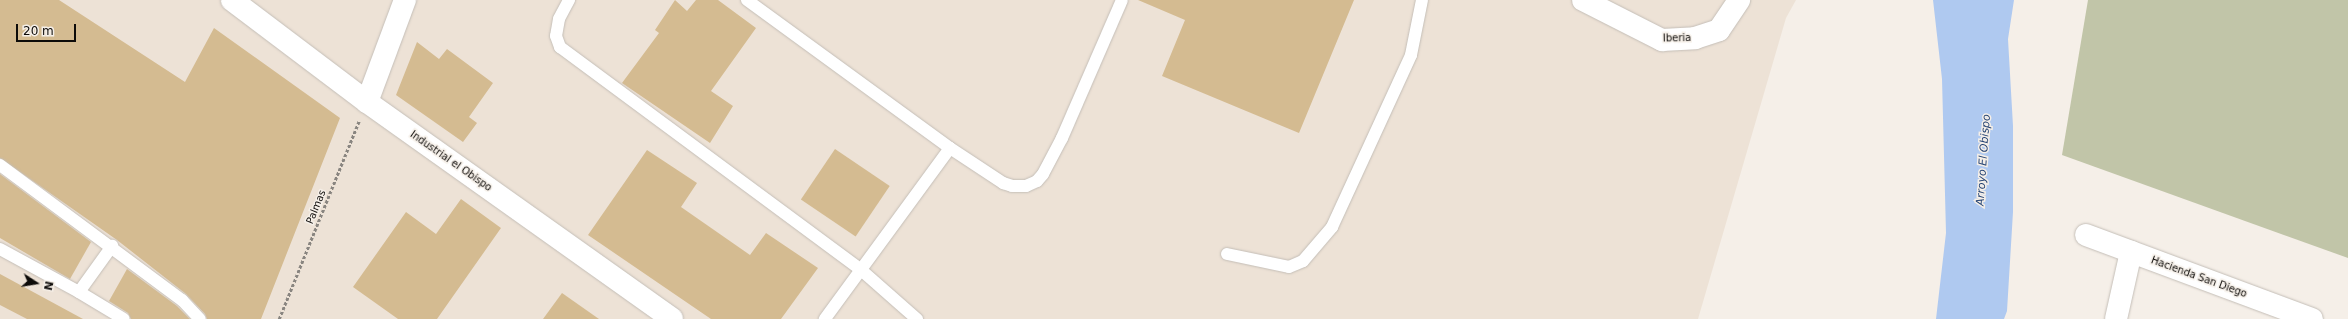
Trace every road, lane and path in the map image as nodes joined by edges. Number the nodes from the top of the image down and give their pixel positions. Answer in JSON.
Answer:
{"nodes":[{"id":1,"x":232,"y":0,"type":"edge"},
{"id":2,"x":405,"y":0,"type":"edge"},
{"id":3,"x":569,"y":0,"type":"edge"},
{"id":4,"x":747,"y":0,"type":"edge"},
{"id":5,"x":1122,"y":0,"type":"edge"},
{"id":6,"x":1422,"y":0,"type":"edge"},
{"id":7,"x":1583,"y":0,"type":"edge"},
{"id":8,"x":1739,"y":0,"type":"edge"},
{"id":9,"x":367,"y":102,"type":"junction"},
{"id":10,"x":950,"y":148,"type":"junction"},
{"id":11,"x":0,"y":165,"type":"edge"},
{"id":12,"x":2086,"y":235,"type":"dead end"},
{"id":13,"x":112,"y":246,"type":"junction"},
{"id":14,"x":0,"y":249,"type":"edge"},
{"id":15,"x":2131,"y":252,"type":"junction"},
{"id":16,"x":1227,"y":254,"type":"dead end"},
{"id":17,"x":860,"y":269,"type":"junction"},
{"id":18,"x":79,"y":292,"type":"junction"},
{"id":19,"x":124,"y":319,"type":"edge"},
{"id":20,"x":200,"y":319,"type":"edge"},
{"id":21,"x":280,"y":319,"type":"edge"},
{"id":22,"x":672,"y":319,"type":"edge"},
{"id":23,"x":825,"y":319,"type":"edge"},
{"id":24,"x":917,"y":319,"type":"edge"},
{"id":25,"x":2116,"y":319,"type":"edge"},
{"id":26,"x":2312,"y":319,"type":"edge"}],
"edges":[{"from":1,"to":9,"type":"street","name":"Industrial el Obispo"},
{"from":2,"to":9,"type":"street"},
{"from":3,"to":17,"type":"lane"},
{"from":4,"to":10,"type":"lane"},
{"from":5,"to":10,"type":"lane"},
{"from":6,"to":16,"type":"lane"},
{"from":7,"to":8,"type":"street","name":"Iberia"},
{"from":9,"to":21,"type":"path","name":"Palmas"},
{"from":9,"to":22,"type":"street","name":"Industrial el Obispo"},
{"from":10,"to":17,"type":"lane"},
{"from":11,"to":13,"type":"lane"},
{"from":12,"to":15,"type":"street","name":"Hacienda San Diego"},
{"from":13,"to":18,"type":"lane"},
{"from":13,"to":20,"type":"lane"},
{"from":14,"to":18,"type":"lane"},
{"from":15,"to":25,"type":"street"},
{"from":15,"to":26,"type":"street","name":"Hacienda San Diego"},
{"from":17,"to":23,"type":"lane"},
{"from":17,"to":24,"type":"lane"},
{"from":18,"to":19,"type":"lane"}]}
